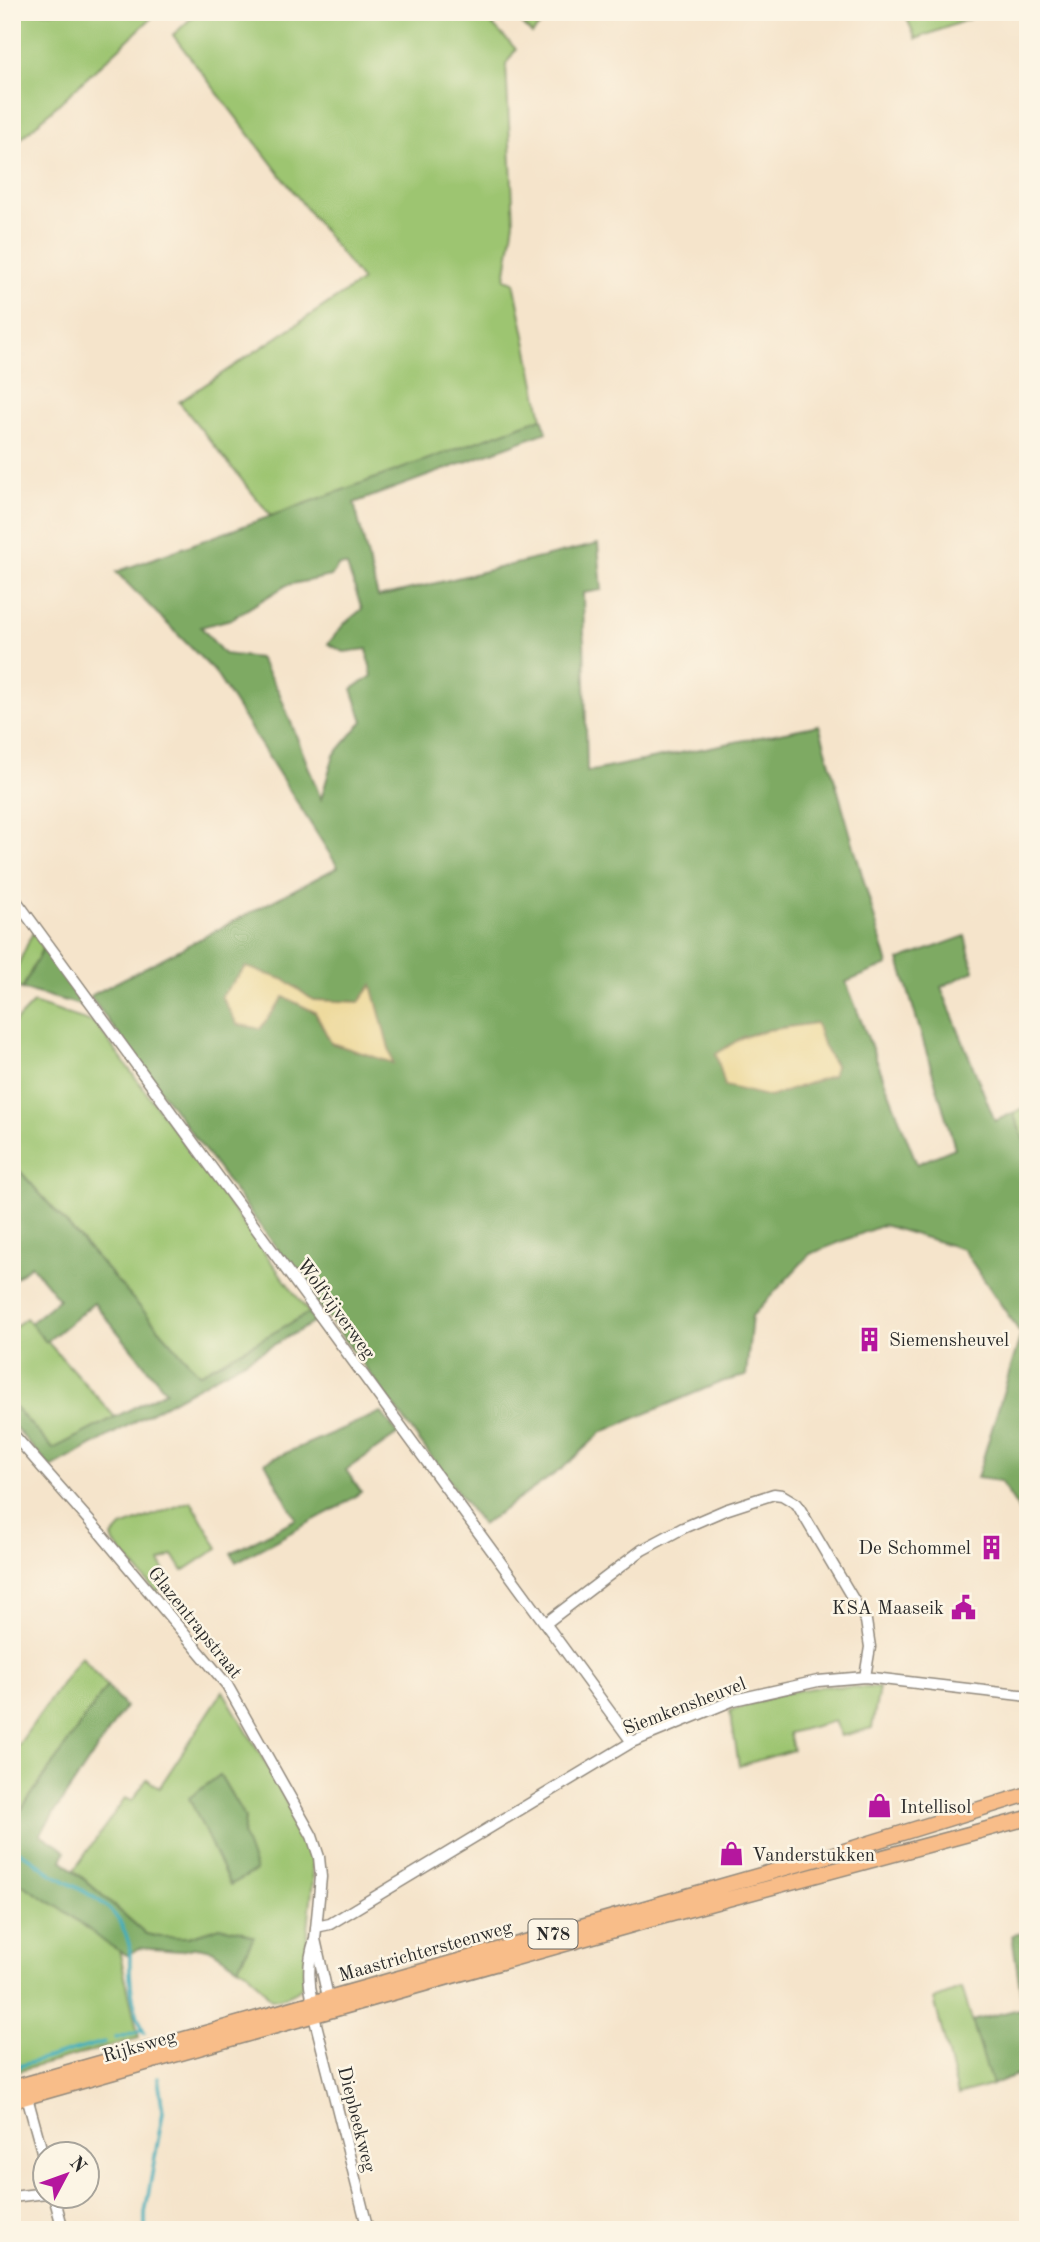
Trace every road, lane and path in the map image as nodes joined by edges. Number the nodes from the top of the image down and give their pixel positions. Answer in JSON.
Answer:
{"nodes":[{"id":1,"x":12,"y":895,"type":"edge"},
{"id":2,"x":12,"y":1433,"type":"edge"},
{"id":3,"x":546,"y":1623,"type":"junction"},
{"id":4,"x":865,"y":1677,"type":"junction"},
{"id":5,"x":1028,"y":1696,"type":"edge"},
{"id":6,"x":632,"y":1742,"type":"junction"},
{"id":7,"x":1028,"y":1794,"type":"edge"},
{"id":8,"x":990,"y":1805,"type":"junction"},
{"id":9,"x":1028,"y":1818,"type":"edge"},
{"id":10,"x":987,"y":1829,"type":"junction"},
{"id":11,"x":316,"y":1927,"type":"junction"},
{"id":12,"x":320,"y":1999,"type":"junction"},
{"id":13,"x":314,"y":2016,"type":"junction"},
{"id":14,"x":275,"y":2019,"type":"junction"},
{"id":15,"x":12,"y":2088,"type":"edge"},
{"id":16,"x":27,"y":2097,"type":"junction"},
{"id":17,"x":12,"y":2101,"type":"edge"},
{"id":18,"x":39,"y":2140,"type":"edge"},
{"id":19,"x":32,"y":2195,"type":"edge"},
{"id":20,"x":12,"y":2197,"type":"edge"},
{"id":21,"x":58,"y":2210,"type":"edge"},
{"id":22,"x":63,"y":2230,"type":"edge"},
{"id":23,"x":368,"y":2230,"type":"edge"}],
"edges":[{"from":1,"to":3,"type":"street","name":"Wolfvijverweg"},
{"from":2,"to":11,"type":"street","name":"Glazentrapstraat"},
{"from":3,"to":4,"type":"street"},
{"from":3,"to":6,"type":"street","name":"Wolfvijverweg"},
{"from":4,"to":5,"type":"street","name":"Siemkensheuvel"},
{"from":4,"to":6,"type":"street","name":"Siemkensheuvel"},
{"from":6,"to":11,"type":"street","name":"Siemkensheuvel"},
{"from":7,"to":8,"type":"main road","name":"Maastrichtersteenweg","number":"N78"},
{"from":8,"to":10,"type":"main road"},
{"from":8,"to":12,"type":"main road","name":"Maastrichtersteenweg","number":"N78"},
{"from":9,"to":10,"type":"main road","name":"Maastrichtersteenweg","number":"N78"},
{"from":10,"to":13,"type":"main road","name":"Maastrichtersteenweg","number":"N78"},
{"from":11,"to":12,"type":"street","name":"Glazentrapstraat"},
{"from":12,"to":14,"type":"main road","name":"Maastrichtersteenweg","number":"N78"},
{"from":13,"to":14,"type":"main road","name":"Maastrichtersteenweg","number":"N78"},
{"from":13,"to":23,"type":"street","name":"Diepbeekweg"},
{"from":14,"to":15,"type":"main road","name":"Rijksweg","number":"N78"},
{"from":14,"to":16,"type":"main road","name":"Rijksweg","number":"N78"},
{"from":16,"to":17,"type":"main road","name":"Rijksweg","number":"N78"},
{"from":16,"to":18,"type":"street"},
{"from":19,"to":20,"type":"street"},
{"from":21,"to":22,"type":"street"}]}
